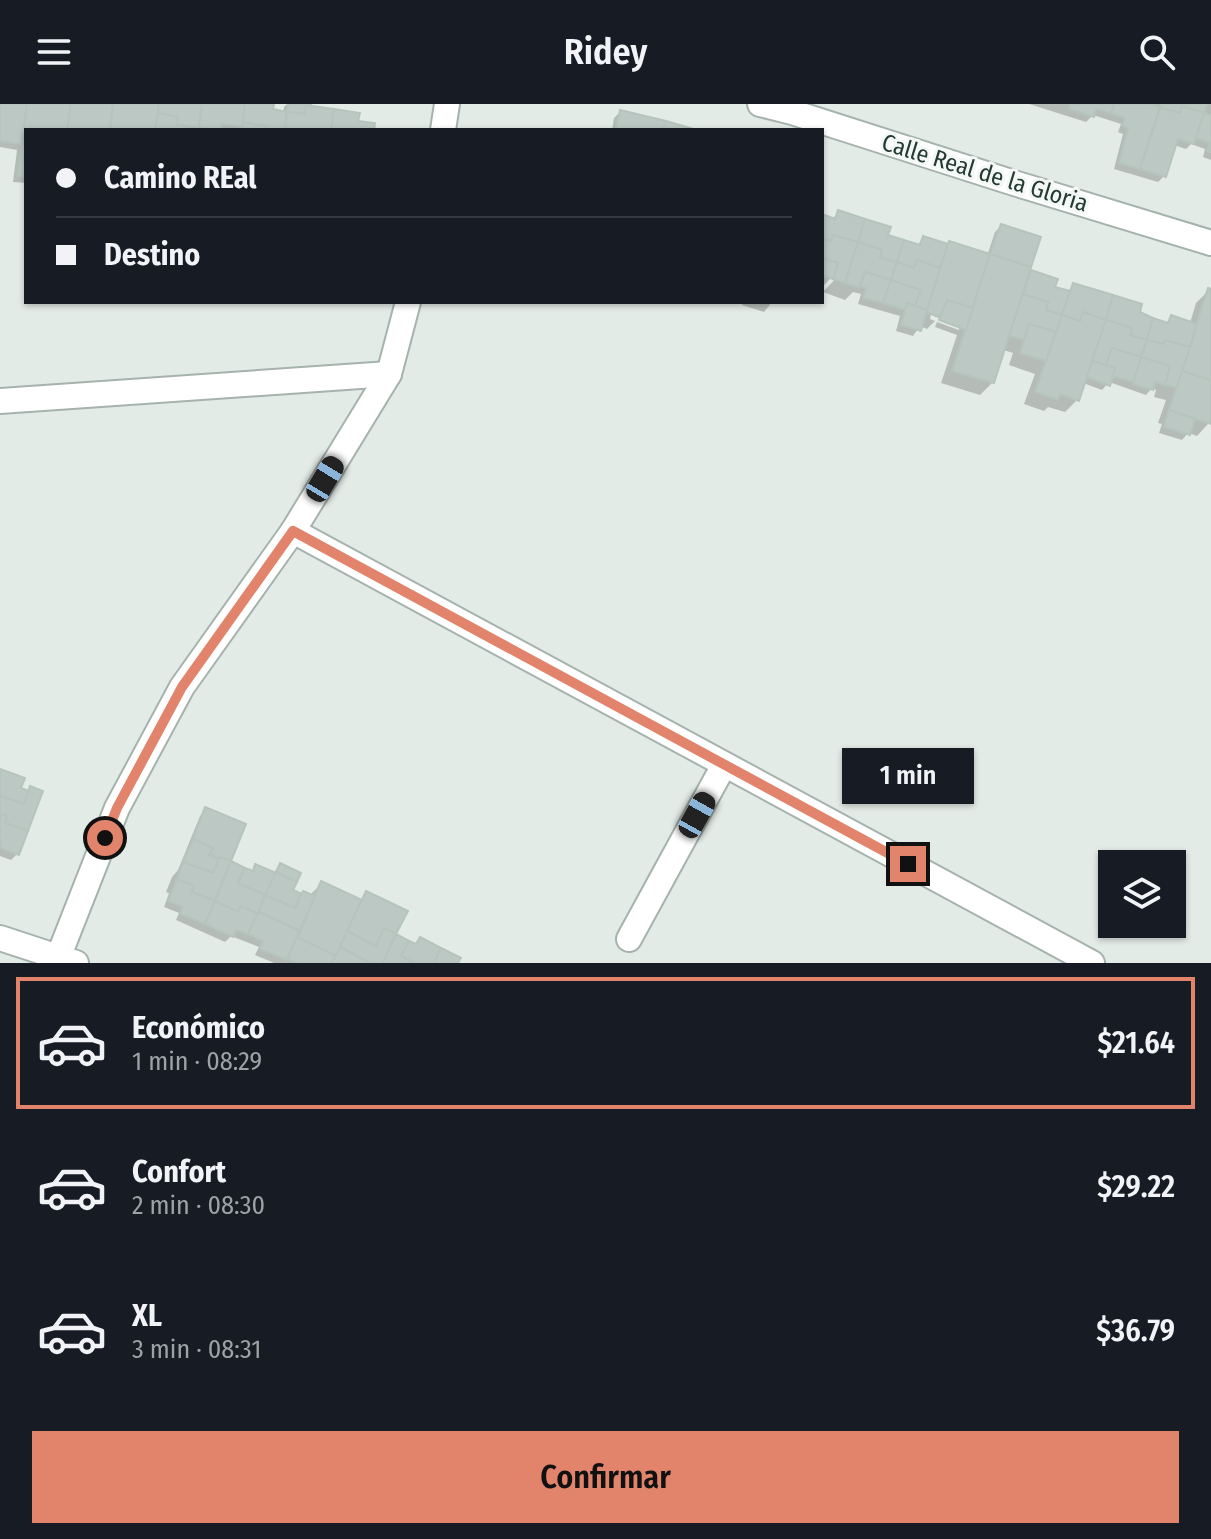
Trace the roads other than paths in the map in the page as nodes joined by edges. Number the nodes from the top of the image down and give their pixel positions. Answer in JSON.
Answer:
{"nodes":[{"id":1,"x":447,"y":104,"type":"edge"},
{"id":2,"x":760,"y":104,"type":"edge"},
{"id":3,"x":443,"y":128,"type":"edge"},
{"id":4,"x":1211,"y":243,"type":"edge"},
{"id":5,"x":407,"y":304,"type":"edge"},
{"id":6,"x":389,"y":374,"type":"junction"},
{"id":7,"x":0,"y":401,"type":"edge"},
{"id":8,"x":293,"y":531,"type":"junction"},
{"id":9,"x":724,"y":765,"type":"junction"},
{"id":10,"x":0,"y":938,"type":"edge"},
{"id":11,"x":629,"y":939,"type":"dead end"},
{"id":12,"x":63,"y":961,"type":"edge"},
{"id":13,"x":1092,"y":963,"type":"edge"}],
"edges":[{"from":1,"to":3,"type":"street"},
{"from":2,"to":4,"type":"street","name":"Calle Real de la Gloria"},
{"from":5,"to":6,"type":"street"},
{"from":6,"to":7,"type":"street"},
{"from":6,"to":8,"type":"street"},
{"from":8,"to":9,"type":"street"},
{"from":8,"to":12,"type":"street"},
{"from":9,"to":11,"type":"street"},
{"from":9,"to":13,"type":"street"},
{"from":10,"to":12,"type":"street"}]}
